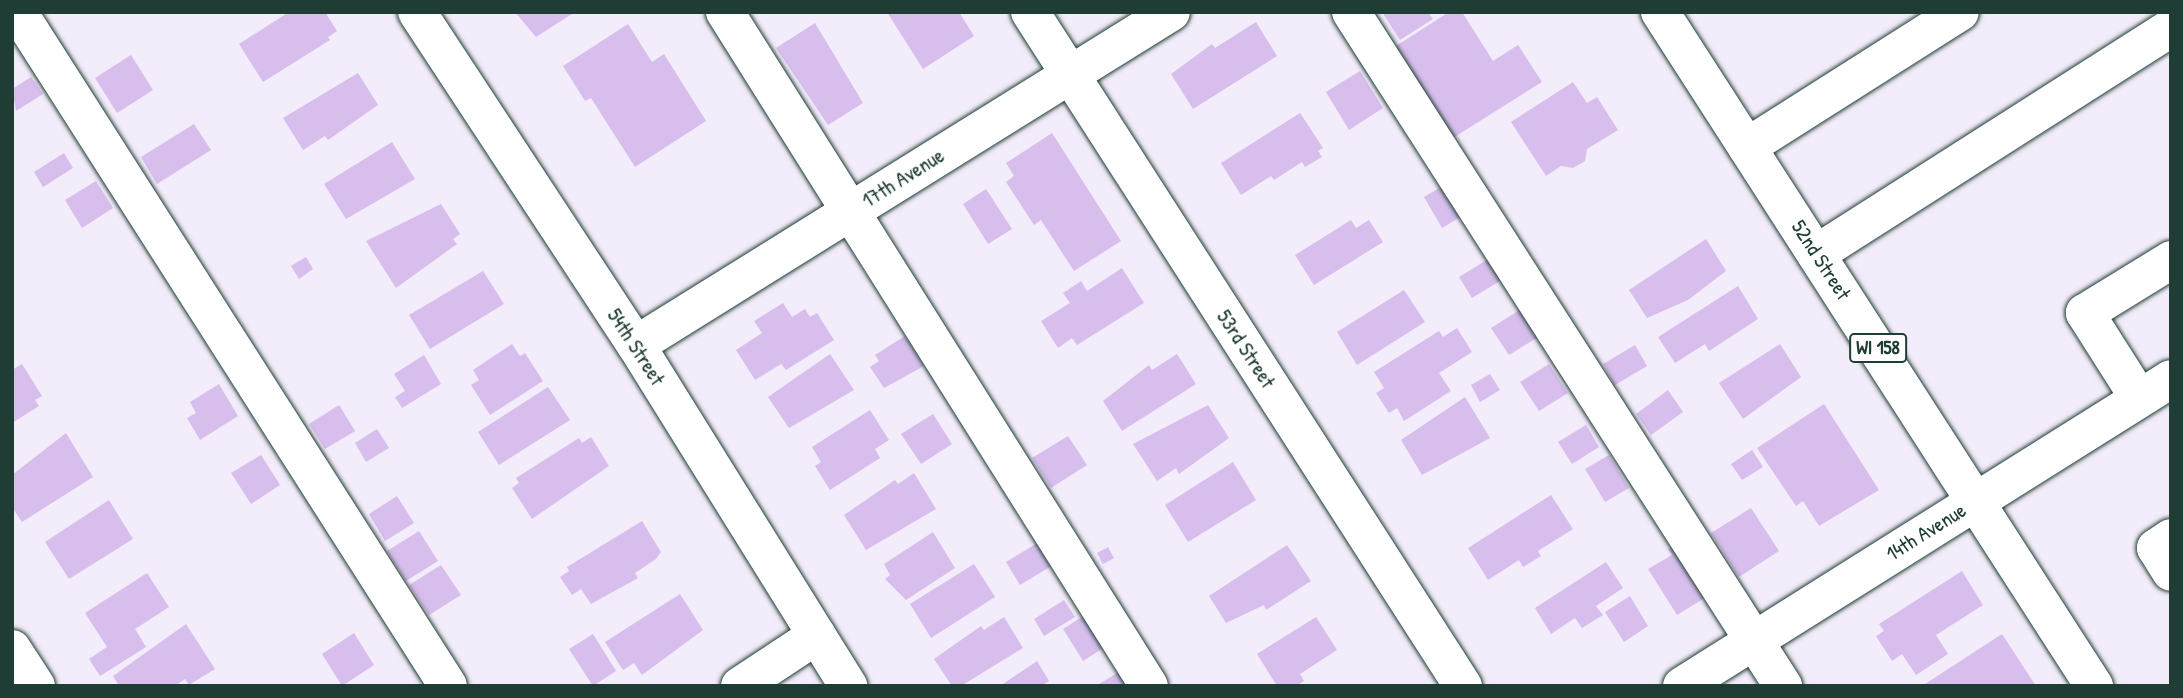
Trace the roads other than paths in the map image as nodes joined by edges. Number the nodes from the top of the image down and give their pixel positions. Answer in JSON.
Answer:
{"nodes":[{"id":1,"x":18,"y":12,"type":"edge"},
{"id":2,"x":417,"y":12,"type":"edge"},
{"id":3,"x":725,"y":12,"type":"edge"},
{"id":4,"x":1030,"y":12,"type":"edge"},
{"id":5,"x":1171,"y":12,"type":"edge"},
{"id":6,"x":1351,"y":12,"type":"edge"},
{"id":7,"x":1660,"y":12,"type":"edge"},
{"id":8,"x":1960,"y":12,"type":"edge"},
{"id":9,"x":2171,"y":28,"type":"edge"},
{"id":10,"x":1070,"y":75,"type":"junction"},
{"id":11,"x":1747,"y":147,"type":"junction"},
{"id":12,"x":852,"y":210,"type":"junction"},
{"id":13,"x":1816,"y":254,"type":"junction"},
{"id":14,"x":2171,"y":260,"type":"edge"},
{"id":15,"x":636,"y":345,"type":"junction"},
{"id":16,"x":2155,"y":388,"type":"edge"},
{"id":17,"x":1976,"y":500,"type":"junction"},
{"id":18,"x":2171,"y":538,"type":"edge"},
{"id":19,"x":2171,"y":572,"type":"edge"},
{"id":20,"x":817,"y":635,"type":"junction"},
{"id":21,"x":1755,"y":641,"type":"junction"},
{"id":22,"x":12,"y":649,"type":"edge"},
{"id":23,"x":36,"y":686,"type":"edge"},
{"id":24,"x":448,"y":686,"type":"edge"},
{"id":25,"x":740,"y":686,"type":"edge"},
{"id":26,"x":848,"y":686,"type":"edge"},
{"id":27,"x":1149,"y":686,"type":"edge"},
{"id":28,"x":1463,"y":686,"type":"edge"},
{"id":29,"x":1682,"y":686,"type":"edge"},
{"id":30,"x":1783,"y":686,"type":"edge"},
{"id":31,"x":2094,"y":686,"type":"edge"}],
"edges":[{"from":1,"to":24,"type":"street"},
{"from":2,"to":15,"type":"street","name":"54th Street"},
{"from":3,"to":12,"type":"street"},
{"from":4,"to":10,"type":"street","name":"53rd Street"},
{"from":5,"to":10,"type":"street","name":"17th Avenue"},
{"from":6,"to":21,"type":"street"},
{"from":7,"to":11,"type":"street","name":"52nd Street","number":"WI 158"},
{"from":8,"to":11,"type":"street"},
{"from":9,"to":13,"type":"street"},
{"from":10,"to":12,"type":"street","name":"17th Avenue"},
{"from":10,"to":28,"type":"street","name":"53rd Street"},
{"from":11,"to":13,"type":"street","name":"52nd Street","number":"WI 158"},
{"from":12,"to":15,"type":"street","name":"17th Avenue"},
{"from":12,"to":27,"type":"street"},
{"from":13,"to":17,"type":"street","name":"52nd Street","number":"WI 158"},
{"from":14,"to":16,"type":"street"},
{"from":15,"to":20,"type":"street","name":"54th Street"},
{"from":16,"to":17,"type":"street","name":"14th Avenue"},
{"from":17,"to":21,"type":"street","name":"14th Avenue"},
{"from":17,"to":31,"type":"street","name":"52nd Street","number":"WI 158"},
{"from":18,"to":19,"type":"street"},
{"from":20,"to":25,"type":"street"},
{"from":20,"to":26,"type":"street","name":"54th Street"},
{"from":21,"to":29,"type":"street","name":"14th Avenue"},
{"from":21,"to":30,"type":"street"},
{"from":22,"to":23,"type":"street"}]}
